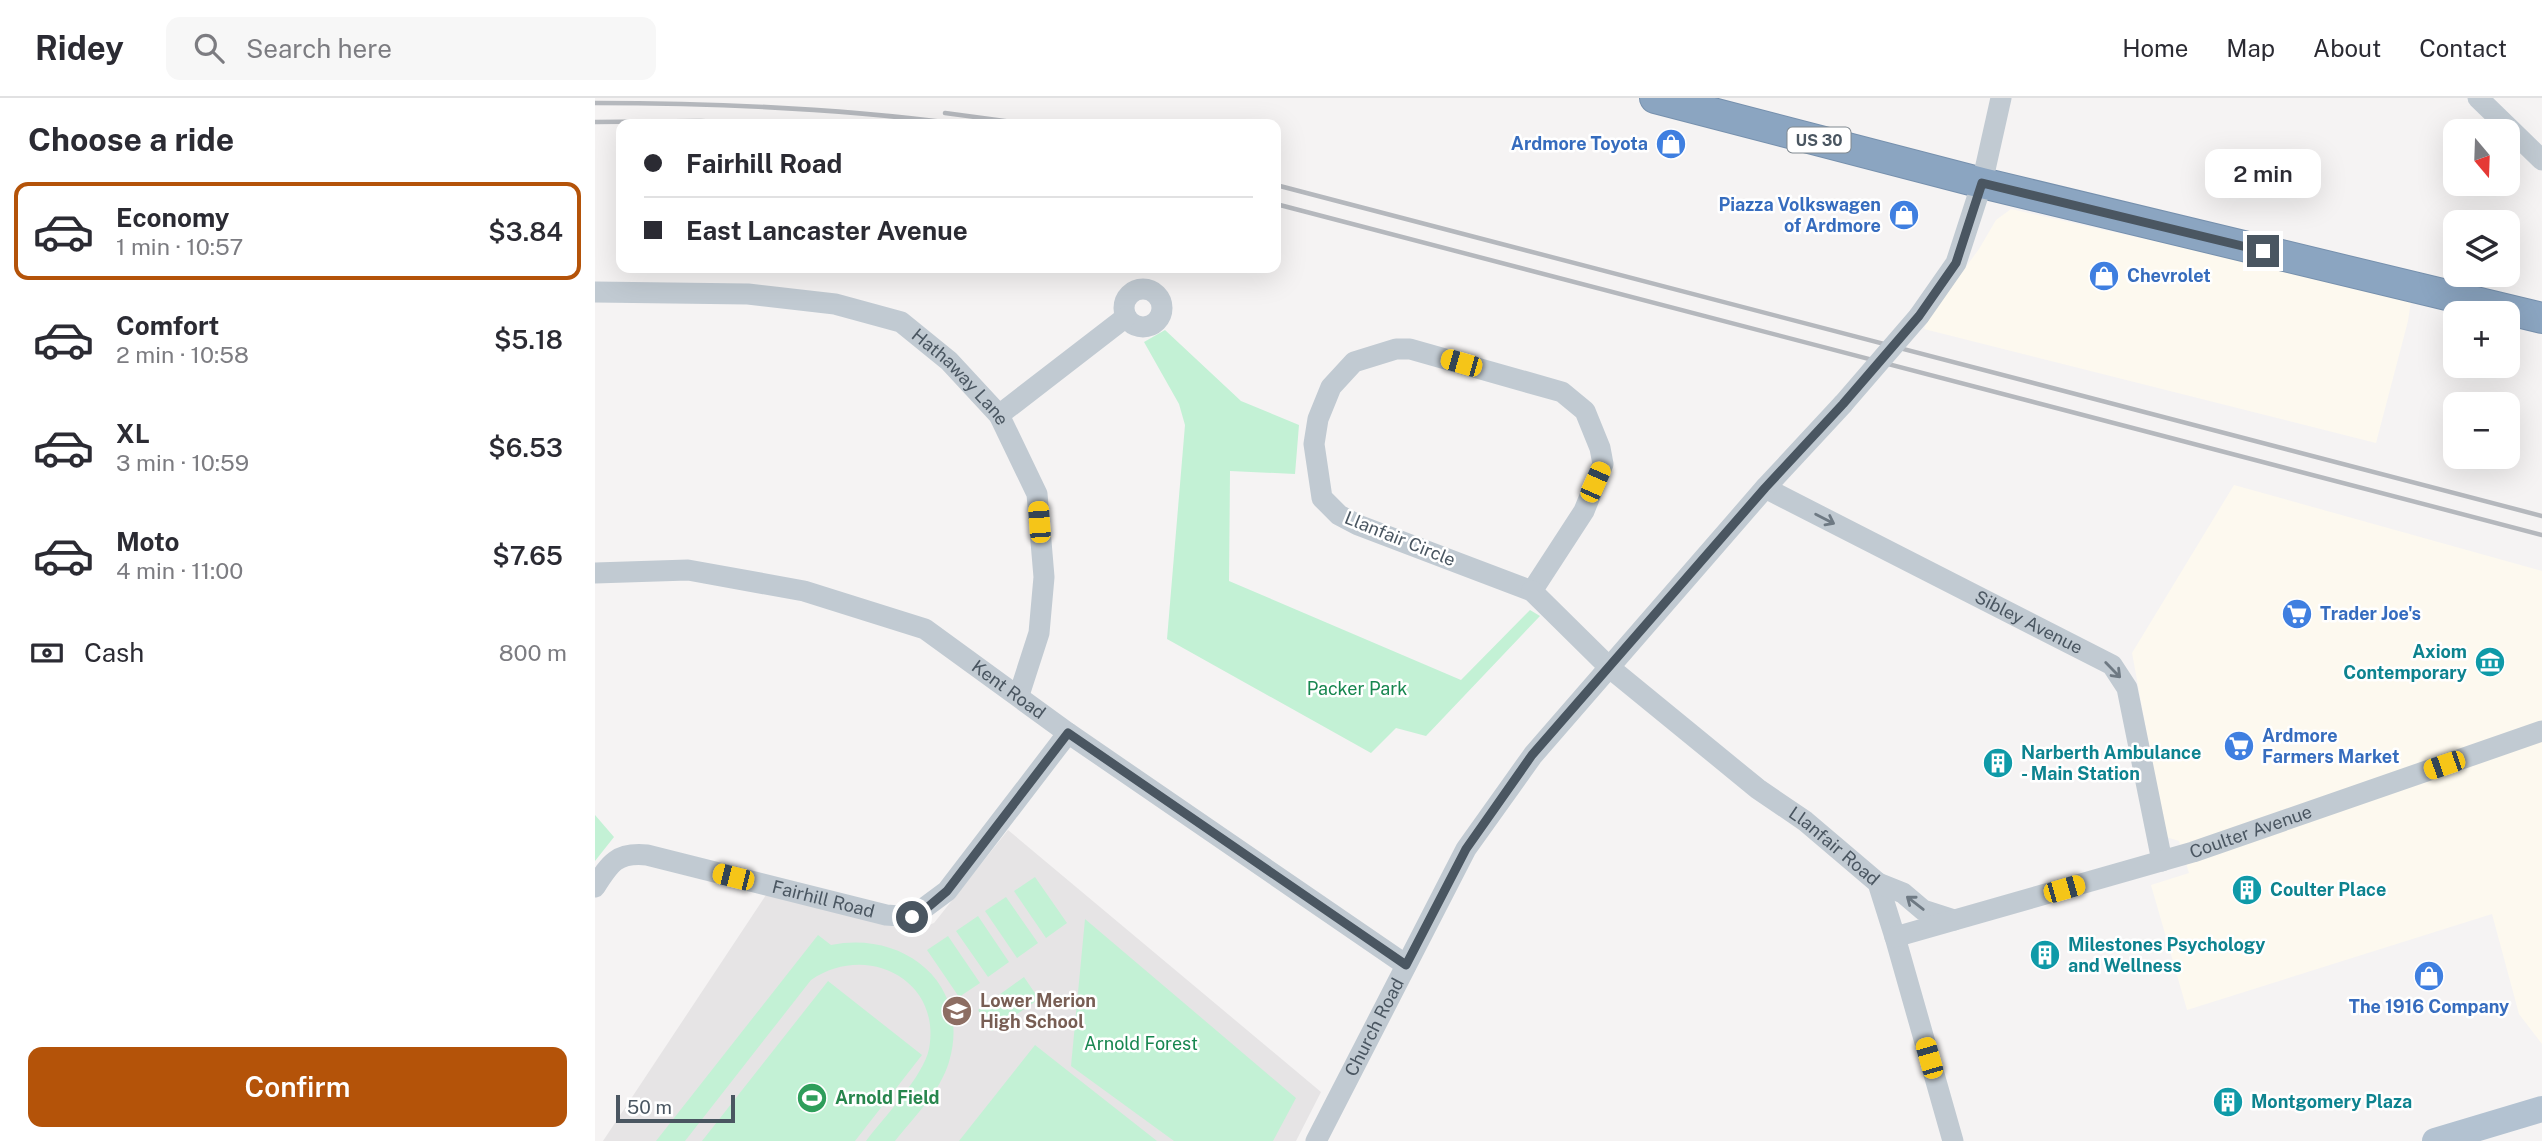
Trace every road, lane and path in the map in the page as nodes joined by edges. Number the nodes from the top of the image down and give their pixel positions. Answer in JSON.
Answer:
{"nodes":[{"id":1,"x":1655,"y":98,"type":"edge"},
{"id":2,"x":2001,"y":98,"type":"edge"},
{"id":3,"x":2478,"y":98,"type":"edge"},
{"id":4,"x":2542,"y":160,"type":"edge"},
{"id":5,"x":1982,"y":183,"type":"junction"},
{"id":6,"x":595,"y":292,"type":"edge"},
{"id":7,"x":1126,"y":317,"type":"dead end"},
{"id":8,"x":2542,"y":318,"type":"edge"},
{"id":9,"x":999,"y":415,"type":"junction"},
{"id":10,"x":1765,"y":488,"type":"junction"},
{"id":11,"x":595,"y":573,"type":"edge"},
{"id":12,"x":1532,"y":591,"type":"junction"},
{"id":13,"x":1610,"y":668,"type":"junction"},
{"id":14,"x":1019,"y":695,"type":"junction"},
{"id":15,"x":2542,"y":731,"type":"edge"},
{"id":16,"x":1068,"y":733,"type":"junction"},
{"id":17,"x":2162,"y":861,"type":"junction"},
{"id":18,"x":1878,"y":883,"type":"junction"},
{"id":19,"x":595,"y":887,"type":"edge"},
{"id":20,"x":1954,"y":920,"type":"junction"},
{"id":21,"x":1895,"y":937,"type":"junction"},
{"id":22,"x":1406,"y":965,"type":"junction"},
{"id":23,"x":2542,"y":1109,"type":"edge"},
{"id":24,"x":1316,"y":1141,"type":"edge"},
{"id":25,"x":1953,"y":1141,"type":"edge"},
{"id":26,"x":2435,"y":1141,"type":"edge"}],
"edges":[{"from":1,"to":5,"type":"highway","number":"US 30"},
{"from":2,"to":5,"type":"street","name":"Church Road"},
{"from":3,"to":4,"type":"street"},
{"from":5,"to":8,"type":"highway","number":"US 30"},
{"from":5,"to":10,"type":"street","name":"Church Road","bridge":true},
{"from":6,"to":9,"type":"street","name":"Hathaway Lane"},
{"from":7,"to":9,"type":"street"},
{"from":9,"to":14,"type":"street","name":"Hathaway Lane"},
{"from":10,"to":13,"type":"street","name":"Church Road"},
{"from":10,"to":17,"type":"street","name":"Sibley Avenue","one_way":true},
{"from":11,"to":14,"type":"street","name":"Kent Road"},
{"from":12,"to":12,"type":"street","name":"Llanfair Circle"},
{"from":12,"to":13,"type":"street","name":"Llanfair Circle"},
{"from":13,"to":18,"type":"street","name":"Llanfair Road"},
{"from":13,"to":22,"type":"street","name":"Church Road"},
{"from":14,"to":16,"type":"street","name":"Kent Road"},
{"from":15,"to":17,"type":"street","name":"Coulter Avenue"},
{"from":16,"to":19,"type":"street","name":"Fairhill Road"},
{"from":16,"to":22,"type":"street","name":"Kent Road"},
{"from":17,"to":20,"type":"street","name":"Coulter Avenue"},
{"from":20,"to":18,"type":"street","one_way":true},
{"from":18,"to":21,"type":"street","name":"Llanfair Road"},
{"from":20,"to":21,"type":"street","name":"Coulter Avenue"},
{"from":21,"to":25,"type":"street","name":"Llanfair Road"},
{"from":22,"to":24,"type":"street","name":"Church Road"},
{"from":23,"to":26,"type":"main road"}]}
